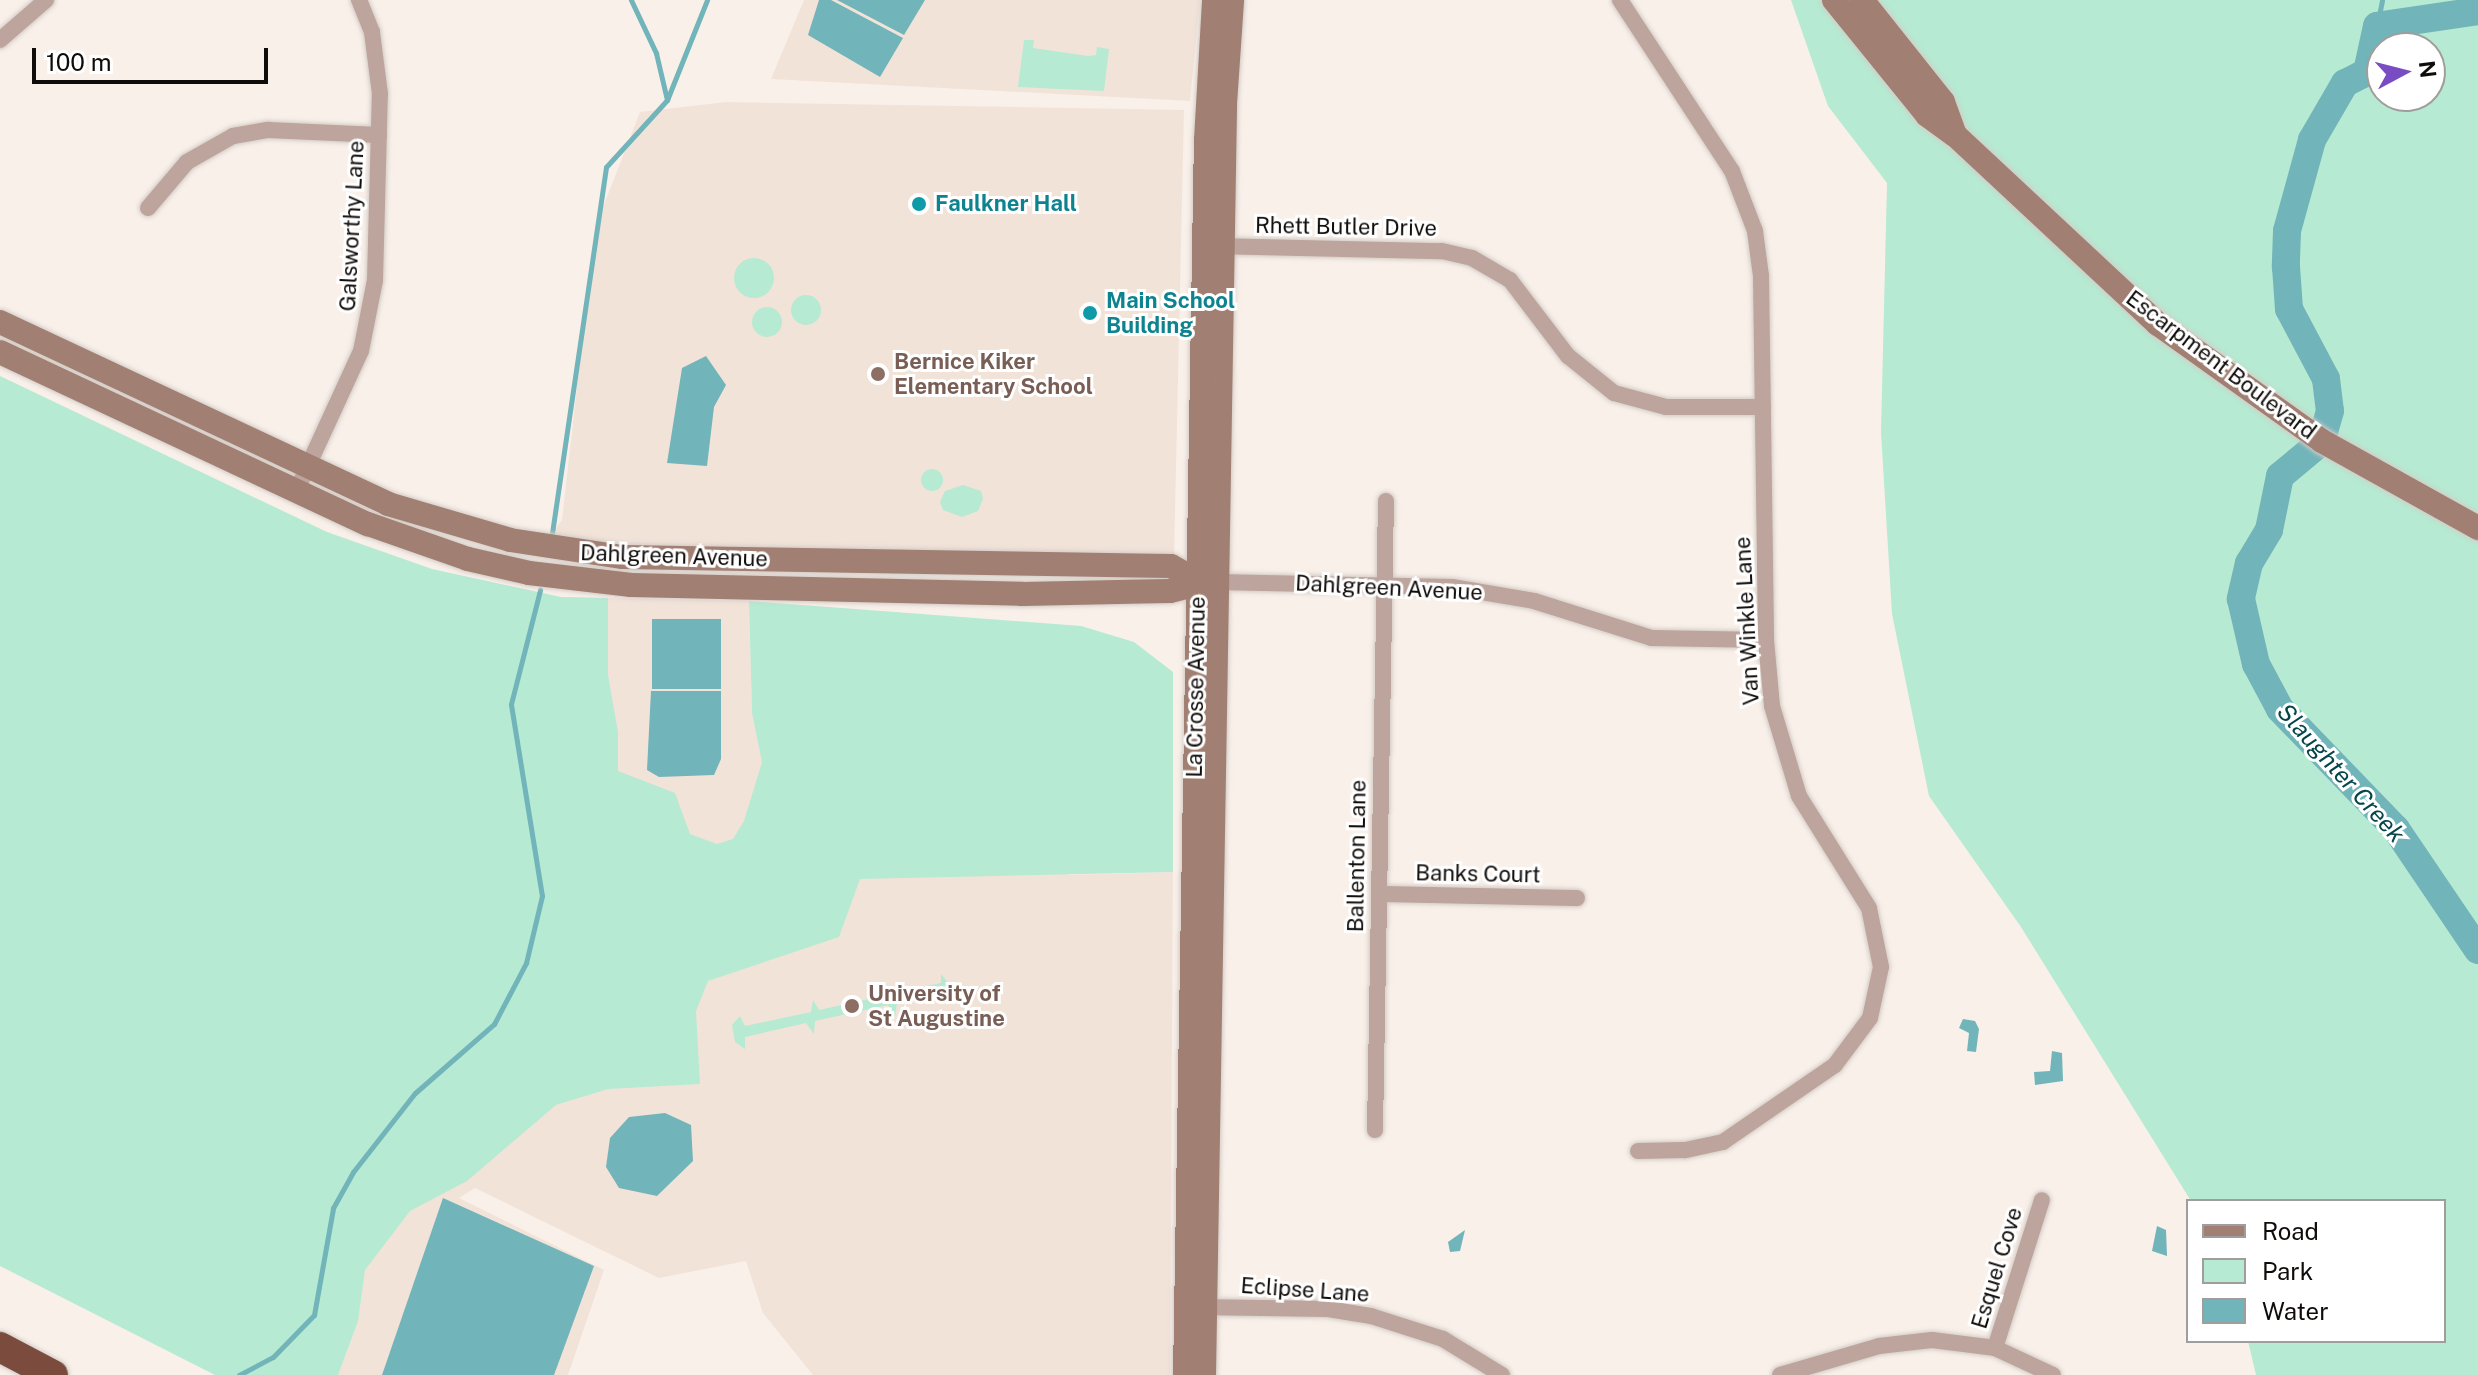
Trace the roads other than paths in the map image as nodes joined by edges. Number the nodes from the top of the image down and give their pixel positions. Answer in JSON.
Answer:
{"nodes":[{"id":1,"x":46,"y":0,"type":"edge"},
{"id":2,"x":359,"y":0,"type":"edge"},
{"id":3,"x":1214,"y":0,"type":"edge"},
{"id":4,"x":1232,"y":0,"type":"edge"},
{"id":5,"x":1620,"y":0,"type":"edge"},
{"id":6,"x":1834,"y":0,"type":"edge"},
{"id":7,"x":1862,"y":0,"type":"edge"},
{"id":8,"x":0,"y":40,"type":"edge"},
{"id":9,"x":379,"y":135,"type":"junction"},
{"id":10,"x":1955,"y":135,"type":"junction"},
{"id":11,"x":148,"y":208,"type":"dead end"},
{"id":12,"x":1214,"y":246,"type":"junction"},
{"id":13,"x":0,"y":322,"type":"edge"},
{"id":14,"x":0,"y":352,"type":"edge"},
{"id":15,"x":1763,"y":407,"type":"junction"},
{"id":16,"x":309,"y":465,"type":"junction"},
{"id":17,"x":297,"y":490,"type":"junction"},
{"id":18,"x":1386,"y":501,"type":"dead end"},
{"id":19,"x":2478,"y":528,"type":"edge"},
{"id":20,"x":1207,"y":581,"type":"junction"},
{"id":21,"x":1384,"y":584,"type":"junction"},
{"id":22,"x":1766,"y":640,"type":"junction"},
{"id":23,"x":1379,"y":894,"type":"junction"},
{"id":24,"x":1577,"y":898,"type":"dead end"},
{"id":25,"x":1375,"y":1130,"type":"dead end"},
{"id":26,"x":1638,"y":1151,"type":"dead end"},
{"id":27,"x":2042,"y":1200,"type":"dead end"},
{"id":28,"x":1196,"y":1307,"type":"junction"},
{"id":29,"x":0,"y":1347,"type":"edge"},
{"id":30,"x":1995,"y":1348,"type":"junction"},
{"id":31,"x":51,"y":1372,"type":"edge"},
{"id":32,"x":1185,"y":1375,"type":"edge"},
{"id":33,"x":1204,"y":1375,"type":"edge"},
{"id":34,"x":1502,"y":1375,"type":"edge"},
{"id":35,"x":1780,"y":1375,"type":"edge"},
{"id":36,"x":2053,"y":1375,"type":"edge"}],
"edges":[{"from":1,"to":8,"type":"street"},
{"from":2,"to":9,"type":"street","name":"Galsworthy Lane"},
{"from":3,"to":12,"type":"street","name":"La Crosse Avenue"},
{"from":4,"to":12,"type":"street","name":"La Crosse Avenue"},
{"from":5,"to":15,"type":"street","name":"Van Winkle Lane"},
{"from":6,"to":10,"type":"street","name":"Escarpment Boulevard"},
{"from":7,"to":10,"type":"street","name":"Escarpment Boulevard"},
{"from":9,"to":11,"type":"street"},
{"from":9,"to":16,"type":"street","name":"Galsworthy Lane"},
{"from":10,"to":19,"type":"street","name":"Escarpment Boulevard"},
{"from":12,"to":15,"type":"street","name":"Rhett Butler Drive"},
{"from":12,"to":20,"type":"street","name":"La Crosse Avenue"},
{"from":13,"to":16,"type":"street","name":"Dahlgreen Avenue"},
{"from":14,"to":17,"type":"street","name":"Dahlgreen Avenue"},
{"from":15,"to":22,"type":"street","name":"Van Winkle Lane"},
{"from":16,"to":17,"type":"street","name":"Galsworthy Lane"},
{"from":16,"to":20,"type":"street","name":"Dahlgreen Avenue"},
{"from":17,"to":20,"type":"street","name":"Dahlgreen Avenue"},
{"from":18,"to":21,"type":"street","name":"Ballenton Lane"},
{"from":20,"to":21,"type":"street","name":"Dahlgreen Avenue"},
{"from":20,"to":28,"type":"street","name":"La Crosse Avenue"},
{"from":21,"to":22,"type":"street","name":"Dahlgreen Avenue"},
{"from":21,"to":23,"type":"street","name":"Ballenton Lane"},
{"from":22,"to":26,"type":"street","name":"Van Winkle Lane"},
{"from":23,"to":24,"type":"street","name":"Banks Court"},
{"from":23,"to":25,"type":"street","name":"Ballenton Lane"},
{"from":27,"to":30,"type":"street","name":"Esquel Cove"},
{"from":28,"to":32,"type":"street","name":"La Crosse Avenue"},
{"from":28,"to":33,"type":"street","name":"La Crosse Avenue"},
{"from":28,"to":34,"type":"street","name":"Eclipse Lane"},
{"from":29,"to":31,"type":"highway"},
{"from":30,"to":35,"type":"street"},
{"from":30,"to":36,"type":"street"}]}
